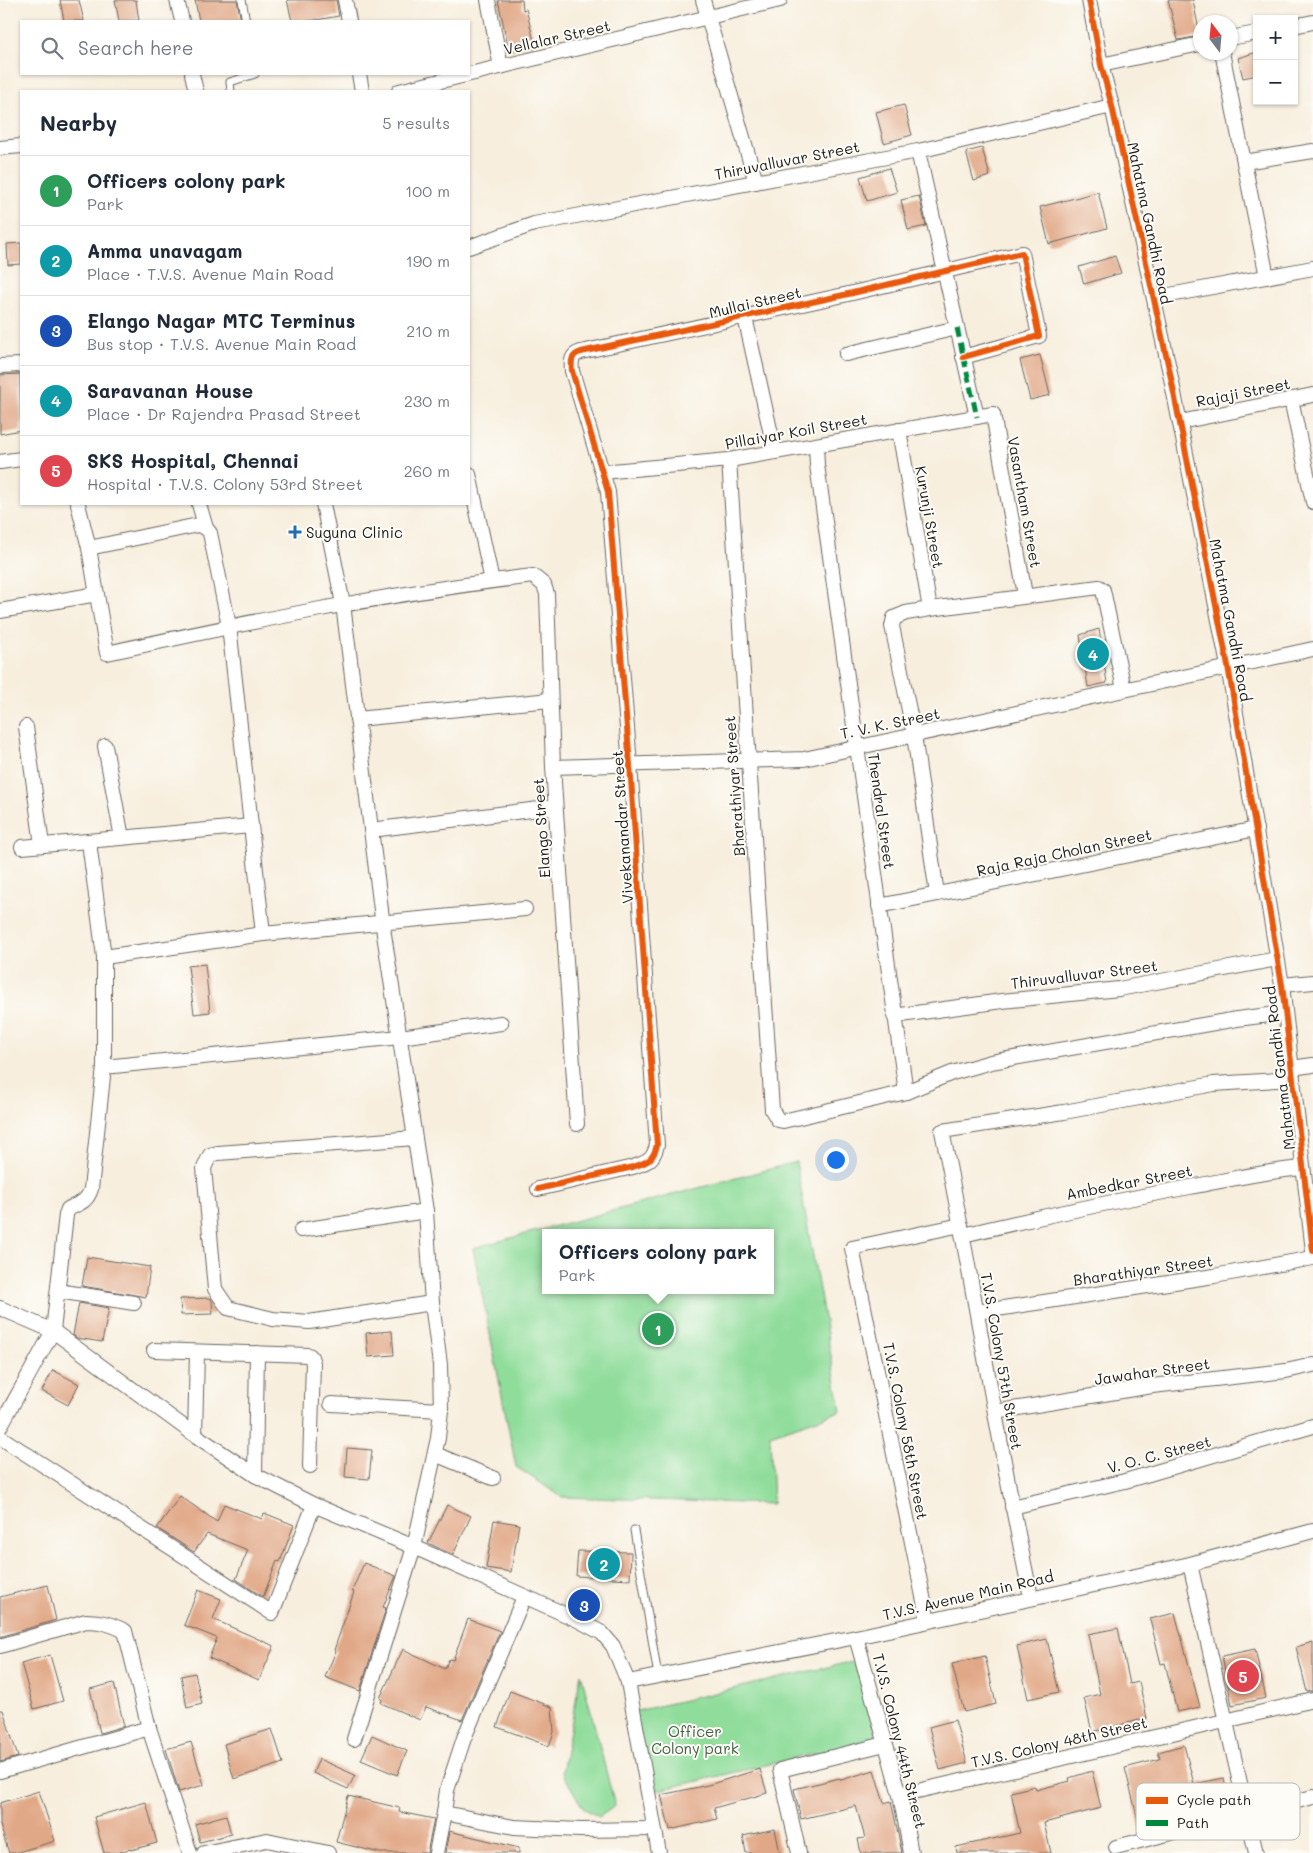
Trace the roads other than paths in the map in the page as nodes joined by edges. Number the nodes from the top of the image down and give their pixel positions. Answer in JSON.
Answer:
{"nodes":[{"id":1,"x":177,"y":0,"type":"edge"},
{"id":2,"x":242,"y":0,"type":"edge"},
{"id":3,"x":345,"y":0,"type":"edge"},
{"id":4,"x":488,"y":0,"type":"edge"},
{"id":5,"x":703,"y":0,"type":"edge"},
{"id":6,"x":780,"y":0,"type":"edge"},
{"id":7,"x":1089,"y":0,"type":"edge"},
{"id":8,"x":707,"y":18,"type":"junction"},
{"id":9,"x":182,"y":20,"type":"edge"},
{"id":10,"x":246,"y":20,"type":"edge"},
{"id":11,"x":349,"y":20,"type":"edge"},
{"id":12,"x":1313,"y":22,"type":"edge"},
{"id":13,"x":1298,"y":25,"type":"edge"},
{"id":14,"x":1253,"y":34,"type":"edge"},
{"id":15,"x":1238,"y":37,"type":"edge"},
{"id":16,"x":1193,"y":45,"type":"edge"},
{"id":17,"x":1224,"y":60,"type":"edge"},
{"id":18,"x":1101,"y":65,"type":"junction"},
{"id":19,"x":501,"y":67,"type":"junction"},
{"id":20,"x":470,"y":74,"type":"edge"},
{"id":21,"x":192,"y":75,"type":"edge"},
{"id":22,"x":252,"y":75,"type":"edge"},
{"id":23,"x":359,"y":75,"type":"edge"},
{"id":24,"x":467,"y":75,"type":"edge"},
{"id":25,"x":196,"y":90,"type":"edge"},
{"id":26,"x":231,"y":90,"type":"edge"},
{"id":27,"x":362,"y":90,"type":"edge"},
{"id":28,"x":403,"y":90,"type":"edge"},
{"id":29,"x":1112,"y":106,"type":"junction"},
{"id":30,"x":20,"y":146,"type":"edge"},
{"id":31,"x":0,"y":148,"type":"edge"},
{"id":32,"x":918,"y":151,"type":"junction"},
{"id":33,"x":1313,"y":151,"type":"edge"},
{"id":34,"x":1244,"y":162,"type":"junction"},
{"id":35,"x":756,"y":182,"type":"junction"},
{"id":36,"x":470,"y":247,"type":"edge"},
{"id":37,"x":1313,"y":268,"type":"edge"},
{"id":38,"x":944,"y":272,"type":"junction"},
{"id":39,"x":1267,"y":277,"type":"junction"},
{"id":40,"x":1154,"y":298,"type":"junction"},
{"id":41,"x":745,"y":317,"type":"junction"},
{"id":42,"x":957,"y":328,"type":"junction"},
{"id":43,"x":846,"y":354,"type":"dead end"},
{"id":44,"x":963,"y":357,"type":"junction"},
{"id":45,"x":572,"y":358,"type":"joint"},
{"id":46,"x":20,"y":365,"type":"edge"},
{"id":47,"x":0,"y":366,"type":"edge"},
{"id":48,"x":1313,"y":395,"type":"edge"},
{"id":49,"x":1291,"y":399,"type":"junction"},
{"id":50,"x":993,"y":414,"type":"joint"},
{"id":51,"x":977,"y":417,"type":"junction"},
{"id":52,"x":1180,"y":422,"type":"junction"},
{"id":53,"x":898,"y":430,"type":"junction"},
{"id":54,"x":816,"y":445,"type":"junction"},
{"id":55,"x":775,"y":452,"type":"junction"},
{"id":56,"x":20,"y":459,"type":"edge"},
{"id":57,"x":729,"y":460,"type":"junction"},
{"id":58,"x":0,"y":462,"type":"edge"},
{"id":59,"x":602,"y":472,"type":"junction"},
{"id":60,"x":470,"y":479,"type":"edge"},
{"id":61,"x":1313,"y":502,"type":"edge"},
{"id":62,"x":78,"y":505,"type":"edge"},
{"id":63,"x":199,"y":505,"type":"edge"},
{"id":64,"x":323,"y":505,"type":"edge"},
{"id":65,"x":206,"y":528,"type":"junction"},
{"id":66,"x":89,"y":548,"type":"junction"},
{"id":67,"x":492,"y":581,"type":"junction"},
{"id":68,"x":97,"y":594,"type":"junction"},
{"id":69,"x":1025,"y":595,"type":"junction"},
{"id":70,"x":343,"y":604,"type":"junction"},
{"id":71,"x":930,"y":609,"type":"junction"},
{"id":72,"x":0,"y":611,"type":"edge"},
{"id":73,"x":229,"y":626,"type":"junction"},
{"id":74,"x":1313,"y":649,"type":"edge"},
{"id":75,"x":1228,"y":666,"type":"junction"},
{"id":76,"x":1124,"y":689,"type":"junction"},
{"id":77,"x":550,"y":700,"type":"junction"},
{"id":78,"x":357,"y":719,"type":"junction"},
{"id":79,"x":26,"y":727,"type":"dead end"},
{"id":80,"x":914,"y":735,"type":"junction"},
{"id":81,"x":105,"y":746,"type":"dead end"},
{"id":82,"x":857,"y":747,"type":"junction"},
{"id":83,"x":749,"y":760,"type":"junction"},
{"id":84,"x":630,"y":765,"type":"junction"},
{"id":85,"x":553,"y":768,"type":"junction"},
{"id":86,"x":556,"y":807,"type":"junction"},
{"id":87,"x":251,"y":826,"type":"junction"},
{"id":88,"x":1256,"y":829,"type":"junction"},
{"id":89,"x":371,"y":830,"type":"junction"},
{"id":90,"x":122,"y":838,"type":"junction"},
{"id":91,"x":89,"y":842,"type":"junction"},
{"id":92,"x":42,"y":845,"type":"junction"},
{"id":93,"x":22,"y":847,"type":"dead end"},
{"id":94,"x":937,"y":894,"type":"junction"},
{"id":95,"x":879,"y":906,"type":"junction"},
{"id":96,"x":525,"y":909,"type":"dead end"},
{"id":97,"x":383,"y":924,"type":"junction"},
{"id":98,"x":263,"y":934,"type":"junction"},
{"id":99,"x":104,"y":957,"type":"junction"},
{"id":100,"x":1277,"y":959,"type":"junction"},
{"id":101,"x":1313,"y":982,"type":"edge"},
{"id":102,"x":1282,"y":985,"type":"junction"},
{"id":103,"x":1285,"y":1013,"type":"junction"},
{"id":104,"x":894,"y":1016,"type":"junction"},
{"id":105,"x":501,"y":1023,"type":"dead end"},
{"id":106,"x":400,"y":1037,"type":"junction"},
{"id":107,"x":1313,"y":1066,"type":"edge"},
{"id":108,"x":104,"y":1067,"type":"junction"},
{"id":109,"x":1292,"y":1073,"type":"junction"},
{"id":110,"x":906,"y":1092,"type":"junction"},
{"id":111,"x":578,"y":1124,"type":"dead end"},
{"id":112,"x":416,"y":1138,"type":"junction"},
{"id":113,"x":1303,"y":1168,"type":"junction"},
{"id":114,"x":538,"y":1189,"type":"dead end"},
{"id":115,"x":426,"y":1211,"type":"junction"},
{"id":116,"x":301,"y":1230,"type":"dead end"},
{"id":117,"x":962,"y":1230,"type":"junction"},
{"id":118,"x":852,"y":1248,"type":"joint"},
{"id":119,"x":1313,"y":1251,"type":"edge"},
{"id":120,"x":1313,"y":1258,"type":"edge"},
{"id":121,"x":58,"y":1291,"type":"junction"},
{"id":122,"x":134,"y":1302,"type":"dead end"},
{"id":123,"x":432,"y":1303,"type":"junction"},
{"id":124,"x":0,"y":1308,"type":"edge"},
{"id":125,"x":977,"y":1312,"type":"junction"},
{"id":126,"x":53,"y":1331,"type":"junction"},
{"id":127,"x":154,"y":1350,"type":"dead end"},
{"id":128,"x":197,"y":1352,"type":"junction"},
{"id":129,"x":256,"y":1353,"type":"junction"},
{"id":130,"x":1313,"y":1365,"type":"edge"},
{"id":131,"x":331,"y":1404,"type":"dead end"},
{"id":132,"x":441,"y":1410,"type":"junction"},
{"id":133,"x":995,"y":1412,"type":"junction"},
{"id":134,"x":1313,"y":1426,"type":"edge"},
{"id":135,"x":0,"y":1427,"type":"edge"},
{"id":136,"x":195,"y":1435,"type":"junction"},
{"id":137,"x":0,"y":1437,"type":"edge"},
{"id":138,"x":434,"y":1454,"type":"junction"},
{"id":139,"x":310,"y":1466,"type":"dead end"},
{"id":140,"x":255,"y":1475,"type":"junction"},
{"id":141,"x":493,"y":1478,"type":"dead end"},
{"id":142,"x":314,"y":1505,"type":"junction"},
{"id":143,"x":1012,"y":1507,"type":"junction"},
{"id":144,"x":634,"y":1530,"type":"dead end"},
{"id":145,"x":1313,"y":1531,"type":"edge"},
{"id":146,"x":414,"y":1547,"type":"junction"},
{"id":147,"x":1190,"y":1564,"type":"junction"},
{"id":148,"x":524,"y":1597,"type":"junction"},
{"id":149,"x":1031,"y":1597,"type":"junction"},
{"id":150,"x":928,"y":1621,"type":"junction"},
{"id":151,"x":856,"y":1637,"type":"junction"},
{"id":152,"x":0,"y":1646,"type":"edge"},
{"id":153,"x":658,"y":1676,"type":"junction"},
{"id":154,"x":628,"y":1682,"type":"junction"},
{"id":155,"x":1313,"y":1700,"type":"edge"},
{"id":156,"x":1225,"y":1721,"type":"junction"},
{"id":157,"x":149,"y":1728,"type":"junction"},
{"id":158,"x":354,"y":1739,"type":"dead end"},
{"id":159,"x":885,"y":1744,"type":"junction"},
{"id":160,"x":0,"y":1771,"type":"edge"},
{"id":161,"x":1239,"y":1783,"type":"edge"},
{"id":162,"x":900,"y":1795,"type":"junction"},
{"id":163,"x":1313,"y":1797,"type":"edge"},
{"id":164,"x":1300,"y":1800,"type":"edge"},
{"id":165,"x":444,"y":1813,"type":"junction"},
{"id":166,"x":653,"y":1829,"type":"junction"},
{"id":167,"x":1144,"y":1840,"type":"edge"},
{"id":168,"x":1253,"y":1840,"type":"edge"},
{"id":169,"x":1116,"y":1847,"type":"dead end"},
{"id":170,"x":190,"y":1853,"type":"edge"},
{"id":171,"x":204,"y":1853,"type":"edge"},
{"id":172,"x":328,"y":1853,"type":"edge"},
{"id":173,"x":436,"y":1853,"type":"edge"},
{"id":174,"x":659,"y":1853,"type":"edge"},
{"id":175,"x":799,"y":1853,"type":"edge"},
{"id":176,"x":911,"y":1853,"type":"edge"},
{"id":177,"x":1256,"y":1853,"type":"edge"}],
"edges":[{"from":1,"to":9,"type":"street"},
{"from":2,"to":10,"type":"lane"},
{"from":3,"to":11,"type":"street"},
{"from":4,"to":19,"type":"street"},
{"from":5,"to":8,"type":"street"},
{"from":6,"to":8,"type":"street","name":"Vellalar Street"},
{"from":7,"to":18,"type":"street","name":"Mahatma Gandhi Road"},
{"from":8,"to":19,"type":"street","name":"Vellalar Street"},
{"from":8,"to":35,"type":"street"},
{"from":12,"to":13,"type":"street"},
{"from":14,"to":15,"type":"street"},
{"from":16,"to":18,"type":"street"},
{"from":17,"to":34,"type":"street"},
{"from":18,"to":29,"type":"street","name":"Mahatma Gandhi Road"},
{"from":19,"to":20,"type":"street","name":"Vellalar Street"},
{"from":21,"to":25,"type":"street"},
{"from":22,"to":26,"type":"lane"},
{"from":23,"to":27,"type":"street"},
{"from":24,"to":28,"type":"street","name":"Vellalar Street"},
{"from":29,"to":32,"type":"street","name":"Thiruvalluvar Street"},
{"from":29,"to":40,"type":"street","name":"Mahatma Gandhi Road"},
{"from":30,"to":31,"type":"street"},
{"from":32,"to":35,"type":"street","name":"Thiruvalluvar Street"},
{"from":32,"to":38,"type":"street"},
{"from":33,"to":34,"type":"street"},
{"from":34,"to":39,"type":"street"},
{"from":35,"to":36,"type":"street","name":"Thiruvalluvar Street"},
{"from":37,"to":39,"type":"street"},
{"from":38,"to":41,"type":"street","name":"Mullai Street"},
{"from":38,"to":42,"type":"street"},
{"from":38,"to":44,"type":"street","name":"Mullai Street"},
{"from":39,"to":40,"type":"street"},
{"from":40,"to":52,"type":"street","name":"Mahatma Gandhi Road"},
{"from":41,"to":45,"type":"street","name":"Mullai Street"},
{"from":41,"to":55,"type":"street"},
{"from":42,"to":43,"type":"street"},
{"from":42,"to":44,"type":"street"},
{"from":44,"to":51,"type":"street"},
{"from":45,"to":59,"type":"street","name":"Vivekanandar Street"},
{"from":46,"to":47,"type":"street"},
{"from":48,"to":49,"type":"street","name":"Rajaji Street"},
{"from":49,"to":52,"type":"street","name":"Rajaji Street"},
{"from":49,"to":61,"type":"street"},
{"from":50,"to":51,"type":"street","name":"Pillaiyar Koil Street"},
{"from":50,"to":69,"type":"street","name":"Vasantham Street"},
{"from":51,"to":53,"type":"street","name":"Pillaiyar Koil Street"},
{"from":52,"to":75,"type":"street","name":"Mahatma Gandhi Road"},
{"from":53,"to":54,"type":"street","name":"Pillaiyar Koil Street"},
{"from":53,"to":71,"type":"street","name":"Kurunji Street"},
{"from":54,"to":55,"type":"street","name":"Pillaiyar Koil Street"},
{"from":54,"to":82,"type":"street","name":"Thendral Street"},
{"from":55,"to":57,"type":"street","name":"Pillaiyar Koil Street"},
{"from":56,"to":58,"type":"street"},
{"from":57,"to":59,"type":"street","name":"Pillaiyar Koil Street"},
{"from":57,"to":83,"type":"street","name":"Bharathiyar Street"},
{"from":59,"to":84,"type":"street","name":"Vivekanandar Street"},
{"from":60,"to":67,"type":"street"},
{"from":62,"to":66,"type":"street"},
{"from":63,"to":65,"type":"street"},
{"from":64,"to":70,"type":"street"},
{"from":65,"to":66,"type":"street"},
{"from":65,"to":73,"type":"street"},
{"from":66,"to":68,"type":"street"},
{"from":67,"to":70,"type":"street","name":"Elango Street"},
{"from":67,"to":77,"type":"street","name":"Elango Street"},
{"from":68,"to":72,"type":"street"},
{"from":68,"to":73,"type":"street","name":"Elango Street"},
{"from":69,"to":71,"type":"street"},
{"from":69,"to":76,"type":"street"},
{"from":70,"to":73,"type":"street","name":"Elango Street"},
{"from":70,"to":78,"type":"street"},
{"from":71,"to":80,"type":"street"},
{"from":73,"to":87,"type":"street"},
{"from":74,"to":75,"type":"street","name":"T. V. K. Street"},
{"from":75,"to":76,"type":"street","name":"T. V. K. Street"},
{"from":75,"to":88,"type":"street","name":"Mahatma Gandhi Road"},
{"from":76,"to":80,"type":"street","name":"T. V. K. Street"},
{"from":77,"to":78,"type":"street"},
{"from":77,"to":85,"type":"street","name":"Elango Street"},
{"from":78,"to":89,"type":"street"},
{"from":79,"to":92,"type":"street"},
{"from":80,"to":82,"type":"street","name":"T. V. K. Street"},
{"from":80,"to":94,"type":"street"},
{"from":81,"to":90,"type":"street"},
{"from":82,"to":83,"type":"street","name":"T. V. K. Street"},
{"from":82,"to":95,"type":"street","name":"Thendral Street"},
{"from":83,"to":84,"type":"street","name":"T. V. K. Street"},
{"from":83,"to":110,"type":"street","name":"Bharathiyar Street"},
{"from":84,"to":85,"type":"street","name":"T. V. K. Street"},
{"from":84,"to":114,"type":"street","name":"Vivekanandar Street"},
{"from":85,"to":86,"type":"street","name":"Elango Street"},
{"from":86,"to":89,"type":"street"},
{"from":86,"to":111,"type":"street","name":"Elango Street"},
{"from":87,"to":90,"type":"street"},
{"from":87,"to":98,"type":"street"},
{"from":88,"to":94,"type":"street","name":"Raja Raja Cholan Street"},
{"from":88,"to":100,"type":"street","name":"Mahatma Gandhi Road"},
{"from":89,"to":97,"type":"street"},
{"from":90,"to":91,"type":"street"},
{"from":91,"to":92,"type":"street"},
{"from":91,"to":99,"type":"street"},
{"from":92,"to":93,"type":"street"},
{"from":94,"to":95,"type":"street","name":"Raja Raja Cholan Street"},
{"from":95,"to":104,"type":"street","name":"Thendral Street"},
{"from":96,"to":97,"type":"street"},
{"from":97,"to":98,"type":"street"},
{"from":97,"to":106,"type":"street"},
{"from":98,"to":99,"type":"street"},
{"from":99,"to":108,"type":"street"},
{"from":100,"to":102,"type":"street","name":"Mahatma Gandhi Road"},
{"from":100,"to":104,"type":"street","name":"Thiruvalluvar Street"},
{"from":101,"to":102,"type":"street"},
{"from":102,"to":103,"type":"street","name":"Mahatma Gandhi Road"},
{"from":103,"to":109,"type":"street","name":"Mahatma Gandhi Road"},
{"from":103,"to":110,"type":"street"},
{"from":104,"to":110,"type":"street","name":"Thendral Street"},
{"from":105,"to":106,"type":"street"},
{"from":106,"to":108,"type":"street"},
{"from":106,"to":112,"type":"street"},
{"from":107,"to":109,"type":"street"},
{"from":108,"to":121,"type":"street"},
{"from":109,"to":113,"type":"street","name":"Mahatma Gandhi Road"},
{"from":109,"to":117,"type":"street","name":"T.V.S. Colony 57th Street"},
{"from":112,"to":115,"type":"street"},
{"from":112,"to":123,"type":"street"},
{"from":113,"to":117,"type":"street","name":"Ambedkar Street"},
{"from":113,"to":119,"type":"street","name":"Mahatma Gandhi Road"},
{"from":115,"to":116,"type":"street"},
{"from":115,"to":123,"type":"street"},
{"from":117,"to":118,"type":"street","name":"Ambedkar Street"},
{"from":117,"to":125,"type":"street","name":"T.V.S. Colony 57th Street"},
{"from":118,"to":150,"type":"street","name":"T.V.S. Colony 58th Street"},
{"from":120,"to":125,"type":"street","name":"Bharathiyar Street"},
{"from":121,"to":122,"type":"street"},
{"from":121,"to":126,"type":"street"},
{"from":123,"to":132,"type":"street"},
{"from":124,"to":126,"type":"street"},
{"from":125,"to":133,"type":"street","name":"T.V.S. Colony 57th Street"},
{"from":126,"to":135,"type":"street"},
{"from":126,"to":136,"type":"street"},
{"from":127,"to":128,"type":"street"},
{"from":128,"to":129,"type":"street"},
{"from":128,"to":136,"type":"street"},
{"from":129,"to":139,"type":"street"},
{"from":129,"to":140,"type":"street"},
{"from":130,"to":133,"type":"street","name":"Jawahar Street"},
{"from":131,"to":132,"type":"street"},
{"from":132,"to":138,"type":"street"},
{"from":133,"to":143,"type":"street","name":"T.V.S. Colony 57th Street"},
{"from":134,"to":143,"type":"street","name":"V. O. C. Street"},
{"from":136,"to":140,"type":"street"},
{"from":137,"to":142,"type":"street"},
{"from":138,"to":141,"type":"street"},
{"from":138,"to":146,"type":"street"},
{"from":140,"to":142,"type":"street"},
{"from":142,"to":146,"type":"street"},
{"from":143,"to":149,"type":"street","name":"T.V.S. Colony 57th Street"},
{"from":144,"to":153,"type":"lane"},
{"from":145,"to":147,"type":"street","name":"T.V.S. Avenue Main Road"},
{"from":146,"to":148,"type":"street"},
{"from":146,"to":158,"type":"street"},
{"from":147,"to":149,"type":"street","name":"T.V.S. Avenue Main Road"},
{"from":147,"to":156,"type":"street"},
{"from":148,"to":154,"type":"street"},
{"from":148,"to":165,"type":"street"},
{"from":149,"to":150,"type":"street","name":"T.V.S. Avenue Main Road"},
{"from":150,"to":151,"type":"street","name":"T.V.S. Avenue Main Road"},
{"from":151,"to":153,"type":"street","name":"T.V.S. Avenue Main Road"},
{"from":151,"to":159,"type":"street","name":"T.V.S. Colony 44th Street"},
{"from":152,"to":157,"type":"street"},
{"from":153,"to":154,"type":"street","name":"T.V.S. Avenue Main Road"},
{"from":154,"to":166,"type":"street"},
{"from":155,"to":156,"type":"street","name":"T.V.S. Colony 48th Street"},
{"from":156,"to":161,"type":"street"},
{"from":156,"to":162,"type":"street","name":"T.V.S. Colony 48th Street"},
{"from":157,"to":160,"type":"street"},
{"from":157,"to":170,"type":"street"},
{"from":159,"to":162,"type":"street","name":"T.V.S. Colony 44th Street"},
{"from":159,"to":175,"type":"street"},
{"from":162,"to":176,"type":"street","name":"T.V.S. Colony 44th Street"},
{"from":163,"to":164,"type":"street"},
{"from":165,"to":166,"type":"street"},
{"from":165,"to":173,"type":"street"},
{"from":166,"to":174,"type":"street"},
{"from":167,"to":169,"type":"street"},
{"from":168,"to":177,"type":"street"},
{"from":171,"to":172,"type":"street"}]}
